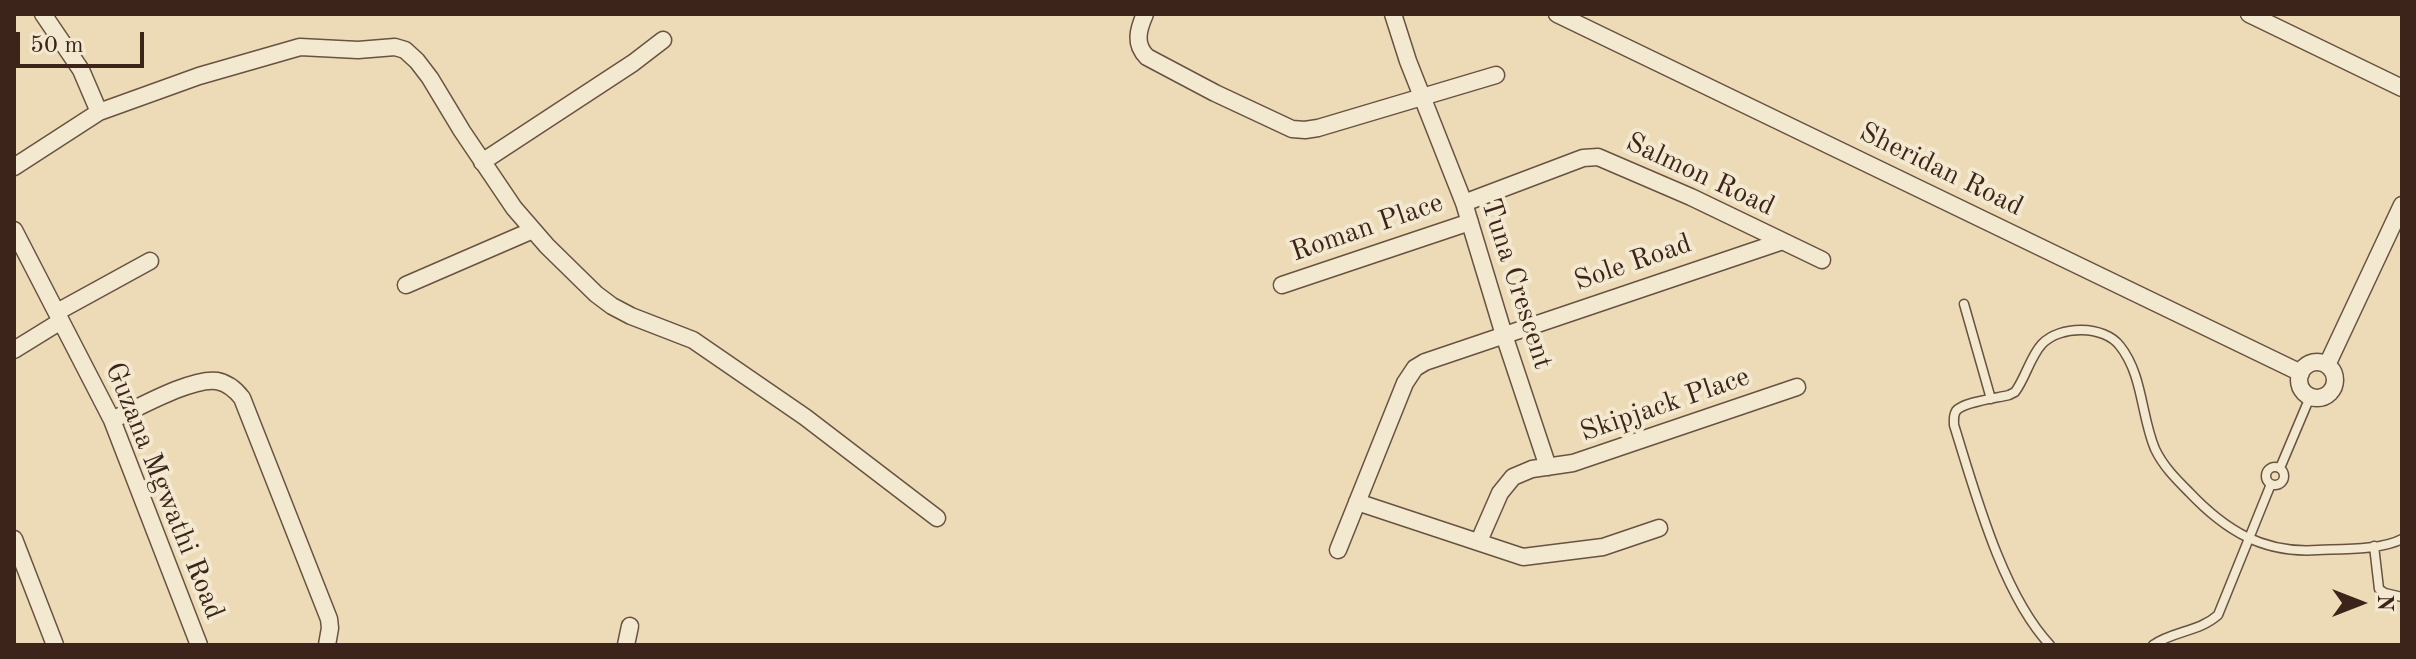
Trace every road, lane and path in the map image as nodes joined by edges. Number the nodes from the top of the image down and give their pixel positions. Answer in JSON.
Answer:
{"nodes":[{"id":1,"x":43,"y":14,"type":"edge"},
{"id":2,"x":1145,"y":14,"type":"edge"},
{"id":3,"x":1393,"y":14,"type":"edge"},
{"id":4,"x":1557,"y":14,"type":"edge"},
{"id":5,"x":2249,"y":14,"type":"edge"},
{"id":6,"x":663,"y":40,"type":"dead end"},
{"id":7,"x":1496,"y":75,"type":"dead end"},
{"id":8,"x":2402,"y":88,"type":"edge"},
{"id":9,"x":1423,"y":95,"type":"junction"},
{"id":10,"x":99,"y":112,"type":"junction"},
{"id":11,"x":482,"y":162,"type":"junction"},
{"id":12,"x":14,"y":167,"type":"edge"},
{"id":13,"x":1464,"y":203,"type":"junction"},
{"id":14,"x":2402,"y":205,"type":"edge"},
{"id":15,"x":1470,"y":222,"type":"junction"},
{"id":16,"x":14,"y":230,"type":"edge"},
{"id":17,"x":533,"y":230,"type":"junction"},
{"id":18,"x":1780,"y":242,"type":"junction"},
{"id":19,"x":1822,"y":260,"type":"dead end"},
{"id":20,"x":150,"y":261,"type":"dead end"},
{"id":21,"x":406,"y":285,"type":"dead end"},
{"id":22,"x":1282,"y":285,"type":"dead end"},
{"id":23,"x":1964,"y":304,"type":"dead end"},
{"id":24,"x":59,"y":316,"type":"junction"},
{"id":25,"x":1504,"y":335,"type":"junction"},
{"id":26,"x":14,"y":350,"type":"edge"},
{"id":27,"x":2327,"y":365,"type":"junction"},
{"id":28,"x":2301,"y":373,"type":"junction"},
{"id":29,"x":1797,"y":387,"type":"dead end"},
{"id":30,"x":2310,"y":397,"type":"junction"},
{"id":31,"x":1991,"y":399,"type":"junction"},
{"id":32,"x":112,"y":420,"type":"junction"},
{"id":33,"x":1548,"y":467,"type":"junction"},
{"id":34,"x":1357,"y":502,"type":"junction"},
{"id":35,"x":937,"y":518,"type":"dead end"},
{"id":36,"x":1659,"y":528,"type":"dead end"},
{"id":37,"x":14,"y":539,"type":"edge"},
{"id":38,"x":2402,"y":539,"type":"edge"},
{"id":39,"x":2250,"y":540,"type":"junction"},
{"id":40,"x":1479,"y":541,"type":"junction"},
{"id":41,"x":2374,"y":546,"type":"junction"},
{"id":42,"x":1338,"y":550,"type":"dead end"},
{"id":43,"x":2402,"y":597,"type":"edge"},
{"id":44,"x":630,"y":626,"type":"dead end"},
{"id":45,"x":55,"y":645,"type":"edge"},
{"id":46,"x":199,"y":645,"type":"edge"},
{"id":47,"x":327,"y":645,"type":"edge"},
{"id":48,"x":626,"y":645,"type":"edge"},
{"id":49,"x":2050,"y":645,"type":"edge"},
{"id":50,"x":2153,"y":645,"type":"edge"}],
"edges":[{"from":1,"to":10,"type":"street"},
{"from":2,"to":9,"type":"street"},
{"from":3,"to":9,"type":"street","name":"Tuna Crescent"},
{"from":4,"to":28,"type":"street","name":"Sheridan Road"},
{"from":5,"to":8,"type":"street"},
{"from":6,"to":11,"type":"street"},
{"from":7,"to":9,"type":"street"},
{"from":9,"to":13,"type":"street","name":"Tuna Crescent"},
{"from":10,"to":11,"type":"street"},
{"from":10,"to":12,"type":"street"},
{"from":11,"to":17,"type":"street"},
{"from":13,"to":15,"type":"street","name":"Tuna Crescent"},
{"from":13,"to":18,"type":"street","name":"Salmon Road"},
{"from":14,"to":27,"type":"street"},
{"from":15,"to":22,"type":"street","name":"Roman Place"},
{"from":15,"to":25,"type":"street","name":"Tuna Crescent"},
{"from":16,"to":24,"type":"street","name":"Guzana Mgwathi Road"},
{"from":17,"to":21,"type":"street"},
{"from":17,"to":35,"type":"street"},
{"from":18,"to":19,"type":"street","name":"Salmon Road"},
{"from":18,"to":25,"type":"street","name":"Sole Road"},
{"from":20,"to":24,"type":"street"},
{"from":23,"to":31,"type":"lane"},
{"from":24,"to":26,"type":"street"},
{"from":24,"to":32,"type":"street","name":"Guzana Mgwathi Road"},
{"from":25,"to":33,"type":"street","name":"Tuna Crescent"},
{"from":25,"to":34,"type":"street","name":"Sole Road"},
{"from":27,"to":28,"type":"street"},
{"from":27,"to":30,"type":"street"},
{"from":28,"to":30,"type":"street"},
{"from":29,"to":33,"type":"street","name":"Skipjack Place"},
{"from":30,"to":39,"type":"lane"},
{"from":31,"to":39,"type":"lane"},
{"from":31,"to":49,"type":"lane"},
{"from":32,"to":46,"type":"street","name":"Guzana Mgwathi Road"},
{"from":32,"to":47,"type":"street"},
{"from":33,"to":40,"type":"street"},
{"from":34,"to":40,"type":"street"},
{"from":34,"to":42,"type":"street","name":"Sole Road"},
{"from":36,"to":40,"type":"street"},
{"from":37,"to":45,"type":"street"},
{"from":38,"to":41,"type":"lane"},
{"from":39,"to":41,"type":"lane"},
{"from":39,"to":50,"type":"lane"},
{"from":41,"to":43,"type":"lane"},
{"from":44,"to":48,"type":"street"}]}
